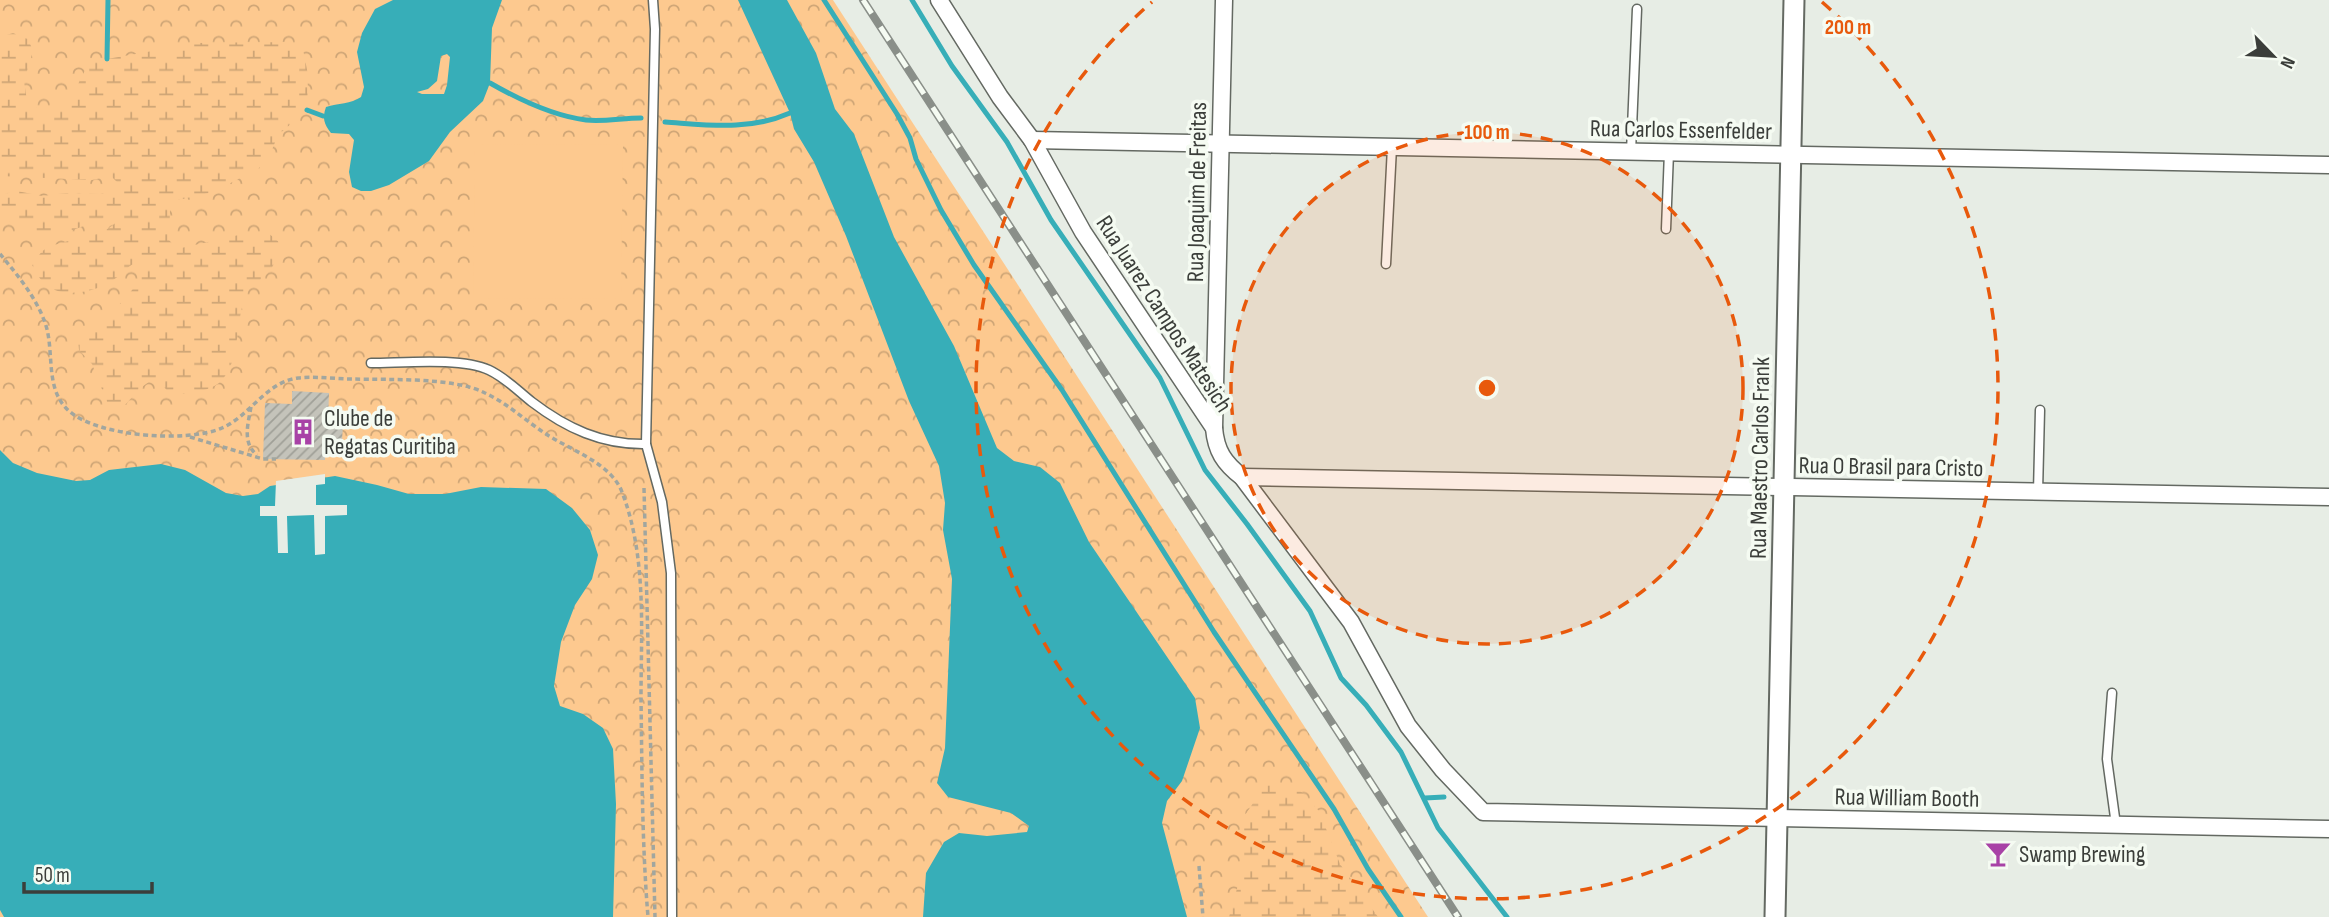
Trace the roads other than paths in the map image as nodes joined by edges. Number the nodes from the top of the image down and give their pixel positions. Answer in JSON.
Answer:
{"nodes":[{"id":1,"x":653,"y":0,"type":"edge"},
{"id":2,"x":939,"y":0,"type":"edge"},
{"id":3,"x":1224,"y":0,"type":"edge"},
{"id":4,"x":1794,"y":0,"type":"edge"},
{"id":5,"x":1637,"y":9,"type":"dead end"},
{"id":6,"x":1032,"y":140,"type":"junction"},
{"id":7,"x":1221,"y":144,"type":"junction"},
{"id":8,"x":1392,"y":147,"type":"junction"},
{"id":9,"x":1631,"y":152,"type":"junction"},
{"id":10,"x":1669,"y":152,"type":"junction"},
{"id":11,"x":1791,"y":155,"type":"junction"},
{"id":12,"x":2329,"y":165,"type":"edge"},
{"id":13,"x":1666,"y":229,"type":"dead end"},
{"id":14,"x":1386,"y":264,"type":"dead end"},
{"id":15,"x":371,"y":363,"type":"dead end"},
{"id":16,"x":2040,"y":410,"type":"dead end"},
{"id":17,"x":1214,"y":428,"type":"junction"},
{"id":18,"x":646,"y":444,"type":"junction"},
{"id":19,"x":1242,"y":477,"type":"junction"},
{"id":20,"x":1784,"y":487,"type":"junction"},
{"id":21,"x":2038,"y":492,"type":"junction"},
{"id":22,"x":2329,"y":497,"type":"edge"},
{"id":23,"x":2112,"y":693,"type":"dead end"},
{"id":24,"x":1483,"y":813,"type":"joint"},
{"id":25,"x":1777,"y":818,"type":"junction"},
{"id":26,"x":2116,"y":825,"type":"junction"},
{"id":27,"x":2329,"y":829,"type":"edge"},
{"id":28,"x":672,"y":917,"type":"edge"},
{"id":29,"x":1775,"y":917,"type":"edge"}],
"edges":[{"from":1,"to":18,"type":"lane"},
{"from":2,"to":6,"type":"street","name":"Rua Juarez Campos Matesich"},
{"from":3,"to":7,"type":"street","name":"Rua Joaquim de Freitas"},
{"from":4,"to":11,"type":"street","name":"Rua Maestro Carlos Frank"},
{"from":5,"to":9,"type":"lane"},
{"from":6,"to":7,"type":"street","name":"Rua Carlos Essenfelder"},
{"from":6,"to":17,"type":"street","name":"Rua Juarez Campos Matesich"},
{"from":7,"to":8,"type":"street","name":"Rua Carlos Essenfelder"},
{"from":7,"to":17,"type":"street","name":"Rua Joaquim de Freitas"},
{"from":8,"to":9,"type":"street","name":"Rua Carlos Essenfelder"},
{"from":8,"to":14,"type":"lane"},
{"from":9,"to":10,"type":"street","name":"Rua Carlos Essenfelder"},
{"from":10,"to":11,"type":"street","name":"Rua Carlos Essenfelder"},
{"from":10,"to":13,"type":"lane"},
{"from":11,"to":12,"type":"street","name":"Rua Carlos Essenfelder"},
{"from":11,"to":20,"type":"street","name":"Rua Maestro Carlos Frank"},
{"from":15,"to":18,"type":"lane"},
{"from":16,"to":21,"type":"lane"},
{"from":17,"to":19,"type":"street","name":"Rua Juarez Campos Matesich"},
{"from":18,"to":28,"type":"lane"},
{"from":19,"to":20,"type":"street","name":"Rua O Brasil para Cristo"},
{"from":19,"to":24,"type":"street","name":"Rua Juarez Campos Matesich"},
{"from":20,"to":21,"type":"street","name":"Rua O Brasil para Cristo"},
{"from":20,"to":25,"type":"street","name":"Rua Maestro Carlos Frank"},
{"from":21,"to":22,"type":"street","name":"Rua O Brasil para Cristo"},
{"from":23,"to":26,"type":"lane"},
{"from":24,"to":25,"type":"street","name":"Rua William Booth"},
{"from":25,"to":26,"type":"street","name":"Rua William Booth"},
{"from":25,"to":29,"type":"street","name":"Rua Maestro Carlos Frank"},
{"from":26,"to":27,"type":"street","name":"Rua William Booth"}]}
